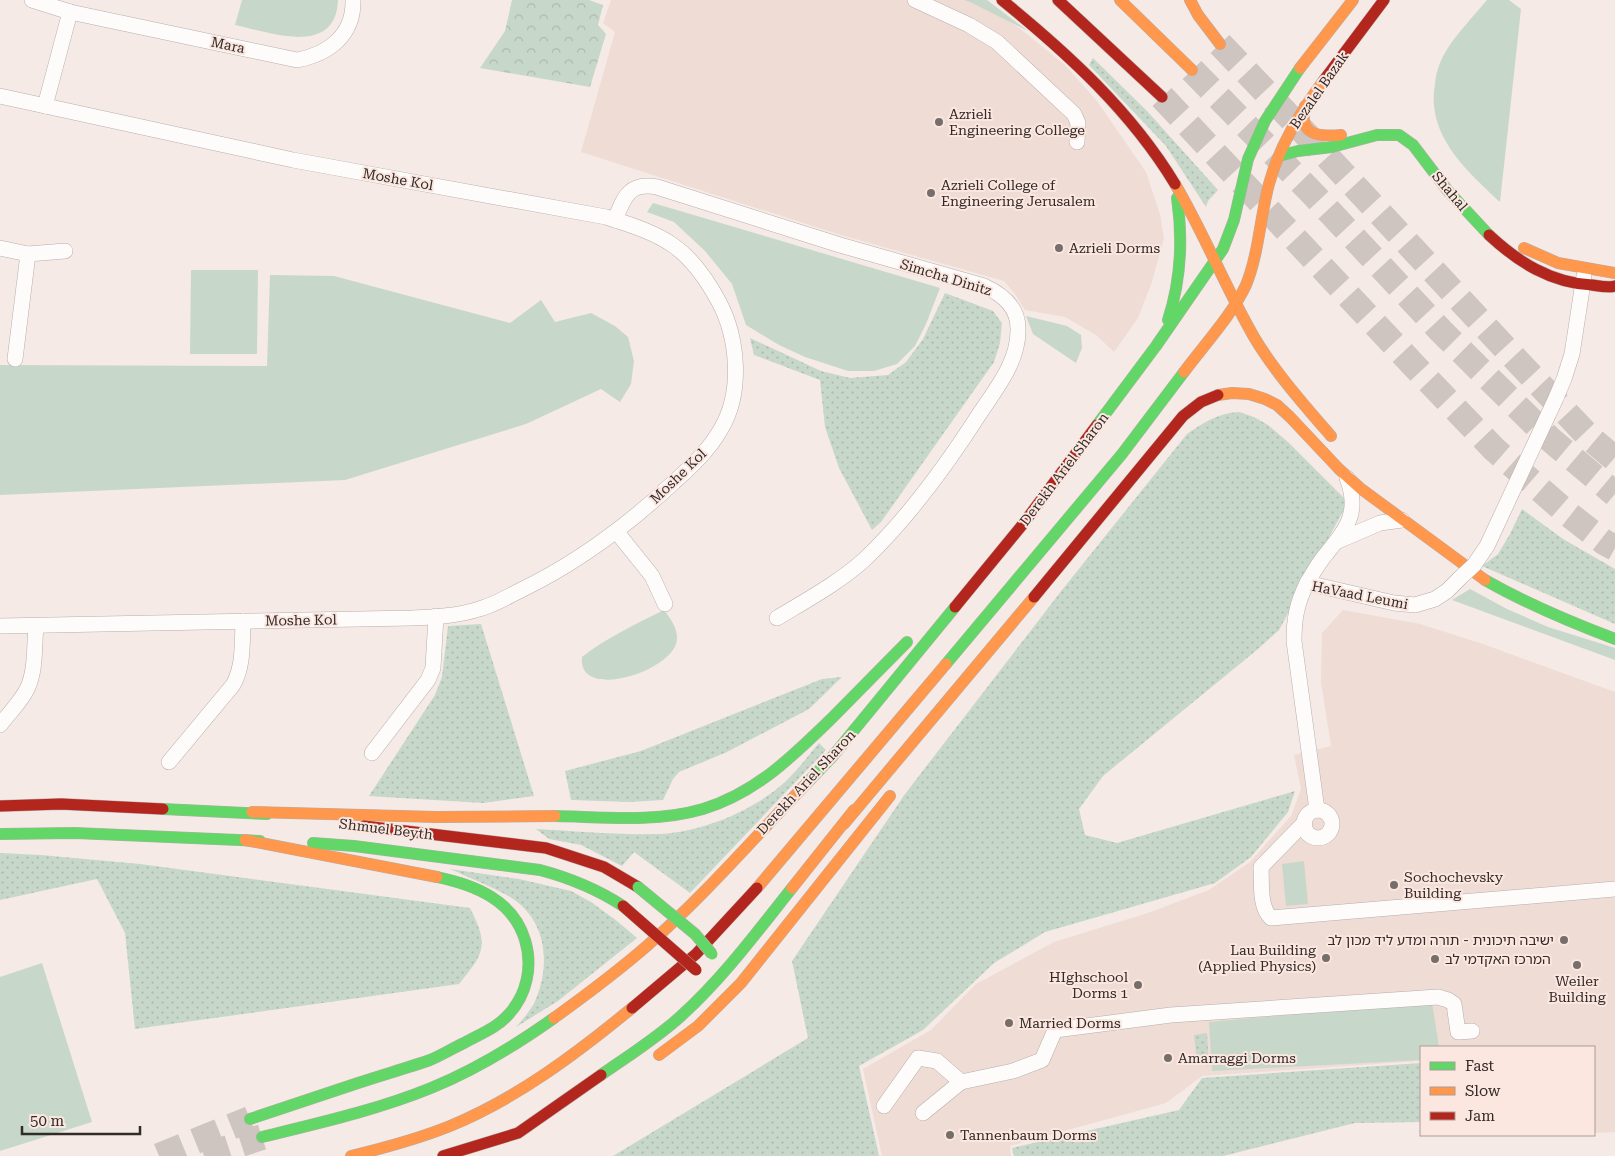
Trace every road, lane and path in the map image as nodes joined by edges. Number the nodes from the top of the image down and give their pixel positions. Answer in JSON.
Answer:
{"nodes":[{"id":1,"x":32,"y":0,"type":"edge"},
{"id":2,"x":353,"y":0,"type":"edge"},
{"id":3,"x":915,"y":0,"type":"edge"},
{"id":4,"x":1002,"y":0,"type":"edge"},
{"id":5,"x":1058,"y":0,"type":"edge"},
{"id":6,"x":1120,"y":0,"type":"edge"},
{"id":7,"x":1190,"y":0,"type":"edge"},
{"id":8,"x":1353,"y":0,"type":"edge"},
{"id":9,"x":1384,"y":0,"type":"edge"},
{"id":10,"x":70,"y":12,"type":"junction"},
{"id":11,"x":1220,"y":44,"type":"tunnel mouth"},
{"id":12,"x":1192,"y":70,"type":"tunnel mouth"},
{"id":13,"x":0,"y":96,"type":"edge"},
{"id":14,"x":1162,"y":97,"type":"tunnel mouth"},
{"id":15,"x":45,"y":106,"type":"junction"},
{"id":16,"x":1305,"y":106,"type":"junction"},
{"id":17,"x":1396,"y":125,"type":"dead end"},
{"id":18,"x":1077,"y":142,"type":"dead end"},
{"id":19,"x":1278,"y":156,"type":"junction"},
{"id":20,"x":1174,"y":183,"type":"junction"},
{"id":21,"x":615,"y":220,"type":"junction"},
{"id":22,"x":1515,"y":242,"type":"dead end"},
{"id":23,"x":0,"y":248,"type":"edge"},
{"id":24,"x":65,"y":251,"type":"dead end"},
{"id":25,"x":28,"y":254,"type":"junction"},
{"id":26,"x":1216,"y":260,"type":"junction"},
{"id":27,"x":1586,"y":268,"type":"junction"},
{"id":28,"x":1615,"y":273,"type":"edge"},
{"id":29,"x":1583,"y":284,"type":"junction"},
{"id":30,"x":1615,"y":286,"type":"edge"},
{"id":31,"x":1237,"y":302,"type":"junction"},
{"id":32,"x":1156,"y":346,"type":"junction"},
{"id":33,"x":15,"y":359,"type":"dead end"},
{"id":34,"x":1340,"y":447,"type":"dead end"},
{"id":35,"x":1122,"y":454,"type":"junction"},
{"id":36,"x":1347,"y":477,"type":"junction"},
{"id":37,"x":1372,"y":482,"type":"dead end"},
{"id":38,"x":1119,"y":495,"type":"junction"},
{"id":39,"x":1402,"y":520,"type":"junction"},
{"id":40,"x":1023,"y":524,"type":"junction"},
{"id":41,"x":616,"y":531,"type":"junction"},
{"id":42,"x":1337,"y":541,"type":"junction"},
{"id":43,"x":1441,"y":549,"type":"junction"},
{"id":44,"x":1307,"y":583,"type":"junction"},
{"id":45,"x":1018,"y":595,"type":"dead end"},
{"id":46,"x":665,"y":604,"type":"dead end"},
{"id":47,"x":933,"y":615,"type":"dead end"},
{"id":48,"x":436,"y":616,"type":"junction"},
{"id":49,"x":777,"y":618,"type":"dead end"},
{"id":50,"x":243,"y":621,"type":"junction"},
{"id":51,"x":996,"y":625,"type":"dead end"},
{"id":52,"x":0,"y":626,"type":"edge"},
{"id":53,"x":36,"y":626,"type":"junction"},
{"id":54,"x":1024,"y":626,"type":"dead end"},
{"id":55,"x":912,"y":636,"type":"dead end"},
{"id":56,"x":1615,"y":639,"type":"edge"},
{"id":57,"x":0,"y":725,"type":"edge"},
{"id":58,"x":372,"y":753,"type":"dead end"},
{"id":59,"x":169,"y":762,"type":"dead end"},
{"id":60,"x":894,"y":790,"type":"dead end"},
{"id":61,"x":0,"y":806,"type":"edge"},
{"id":62,"x":1317,"y":810,"type":"junction"},
{"id":63,"x":252,"y":812,"type":"junction"},
{"id":64,"x":1305,"y":822,"type":"junction"},
{"id":65,"x":844,"y":824,"type":"junction"},
{"id":66,"x":0,"y":834,"type":"edge"},
{"id":67,"x":1316,"y":838,"type":"junction"},
{"id":68,"x":245,"y":840,"type":"junction"},
{"id":69,"x":1270,"y":857,"type":"junction"},
{"id":70,"x":1615,"y":889,"type":"edge"},
{"id":71,"x":719,"y":978,"type":"junction"},
{"id":72,"x":1472,"y":1031,"type":"dead end"},
{"id":73,"x":652,"y":1060,"type":"dead end"},
{"id":74,"x":961,"y":1082,"type":"junction"},
{"id":75,"x":884,"y":1106,"type":"dead end"},
{"id":76,"x":923,"y":1113,"type":"dead end"},
{"id":77,"x":560,"y":1117,"type":"dead end"},
{"id":78,"x":250,"y":1119,"type":"tunnel mouth"},
{"id":79,"x":518,"y":1133,"type":"junction"},
{"id":80,"x":262,"y":1137,"type":"tunnel mouth"},
{"id":81,"x":351,"y":1156,"type":"edge"},
{"id":82,"x":443,"y":1156,"type":"edge"}],
"edges":[{"from":1,"to":10,"type":"street","name":"Mara"},
{"from":2,"to":10,"type":"street","name":"Mara"},
{"from":3,"to":18,"type":"street"},
{"from":4,"to":20,"type":"main road"},
{"from":5,"to":14,"type":"main road"},
{"from":6,"to":12,"type":"main road"},
{"from":7,"to":11,"type":"main road"},
{"from":8,"to":26,"type":"main road","name":"Bezalel Bazak"},
{"from":9,"to":16,"type":"main road","name":"Bezalel Bazak"},
{"from":10,"to":15,"type":"street"},
{"from":13,"to":15,"type":"street","name":"Moshe Kol"},
{"from":15,"to":21,"type":"street","name":"Moshe Kol"},
{"from":16,"to":17,"type":"main road"},
{"from":16,"to":19,"type":"main road","name":"Bezalel Bazak"},
{"from":19,"to":29,"type":"main road","name":"Shahal"},
{"from":19,"to":31,"type":"main road","name":"Bezalel Bazak"},
{"from":20,"to":26,"type":"main road"},
{"from":20,"to":32,"type":"main road"},
{"from":21,"to":41,"type":"street","name":"Moshe Kol"},
{"from":21,"to":49,"type":"street","name":"Simcha Dinitz"},
{"from":22,"to":27,"type":"main road"},
{"from":23,"to":25,"type":"street"},
{"from":24,"to":25,"type":"street"},
{"from":25,"to":33,"type":"street"},
{"from":26,"to":31,"type":"main road"},
{"from":26,"to":32,"type":"main road","name":"Derekh Ariel Sharon"},
{"from":27,"to":28,"type":"main road"},
{"from":27,"to":29,"type":"street","name":"HaVaad Leumi"},
{"from":29,"to":30,"type":"main road","name":"Shahal"},
{"from":29,"to":44,"type":"street","name":"HaVaad Leumi","bridge":true},
{"from":31,"to":34,"type":"main road"},
{"from":31,"to":35,"type":"main road","name":"Derekh Ariel Sharon"},
{"from":32,"to":40,"type":"main road","name":"Derekh Ariel Sharon"},
{"from":35,"to":45,"type":"main road"},
{"from":35,"to":81,"type":"main road","name":"Derekh Ariel Sharon"},
{"from":36,"to":38,"type":"main road"},
{"from":36,"to":39,"type":"main road"},
{"from":36,"to":42,"type":"street"},
{"from":37,"to":43,"type":"main road"},
{"from":38,"to":54,"type":"main road"},
{"from":38,"to":65,"type":"main road"},
{"from":39,"to":42,"type":"street"},
{"from":39,"to":43,"type":"main road"},
{"from":40,"to":47,"type":"main road"},
{"from":40,"to":80,"type":"main road","name":"Derekh Ariel Sharon"},
{"from":41,"to":46,"type":"street"},
{"from":41,"to":48,"type":"street","name":"Moshe Kol"},
{"from":42,"to":44,"type":"street"},
{"from":43,"to":56,"type":"main road"},
{"from":44,"to":62,"type":"street","name":"HaVaad Leumi"},
{"from":48,"to":50,"type":"street","name":"Moshe Kol"},
{"from":48,"to":58,"type":"street"},
{"from":50,"to":53,"type":"street","name":"Moshe Kol"},
{"from":50,"to":59,"type":"street"},
{"from":51,"to":65,"type":"main road"},
{"from":52,"to":53,"type":"street","name":"Moshe Kol"},
{"from":53,"to":57,"type":"street"},
{"from":55,"to":63,"type":"main road"},
{"from":60,"to":73,"type":"main road"},
{"from":61,"to":63,"type":"main road","name":"Shmuel Beyth"},
{"from":62,"to":64,"type":"street"},
{"from":62,"to":67,"type":"street"},
{"from":63,"to":71,"type":"main road","name":"Shmuel Beyth","bridge":true},
{"from":64,"to":67,"type":"street"},
{"from":64,"to":69,"type":"street"},
{"from":65,"to":71,"type":"main road"},
{"from":66,"to":68,"type":"main road","name":"Shmuel Beyth"},
{"from":67,"to":69,"type":"street"},
{"from":68,"to":71,"type":"main road","name":"Shmuel Beyth","bridge":true},
{"from":68,"to":78,"type":"main road"},
{"from":69,"to":70,"type":"street"},
{"from":71,"to":79,"type":"main road"},
{"from":72,"to":74,"type":"street"},
{"from":74,"to":75,"type":"street"},
{"from":74,"to":76,"type":"street"},
{"from":77,"to":79,"type":"main road"},
{"from":79,"to":82,"type":"main road"}]}
